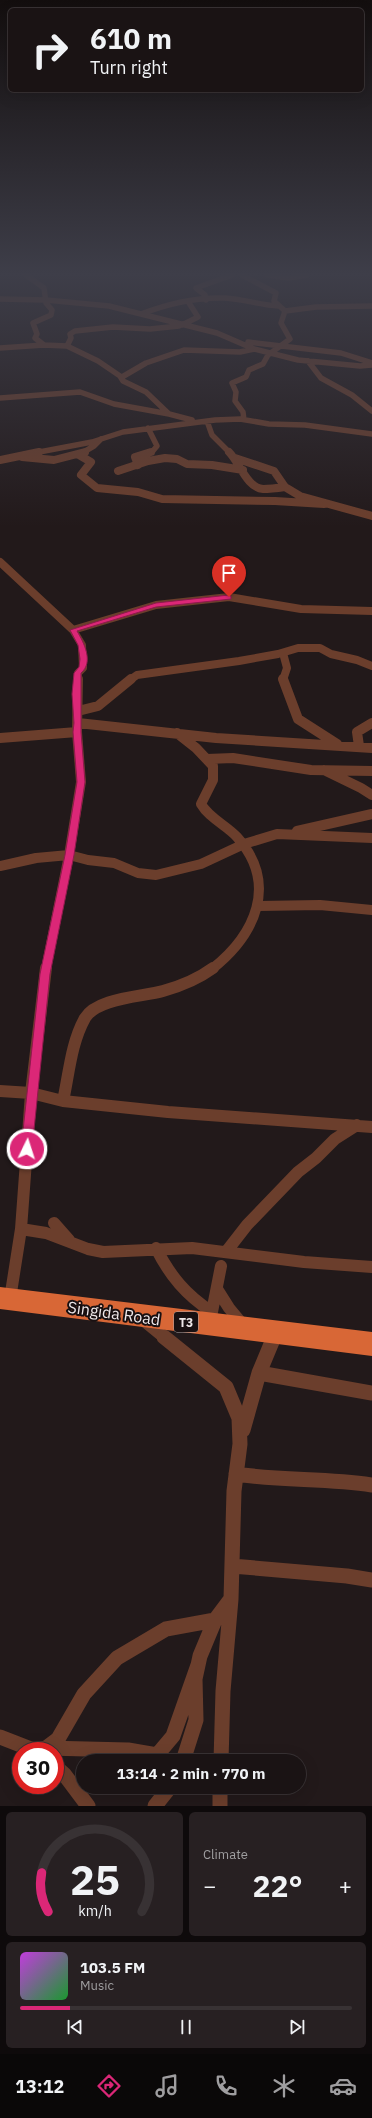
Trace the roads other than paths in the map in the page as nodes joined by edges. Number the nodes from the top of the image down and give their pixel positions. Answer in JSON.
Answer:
{"nodes":[{"id":1,"x":94,"y":359,"type":"edge"},
{"id":2,"x":157,"y":359,"type":"edge"},
{"id":3,"x":267,"y":359,"type":"edge"},
{"id":4,"x":300,"y":359,"type":"edge"},
{"id":5,"x":357,"y":359,"type":"edge"},
{"id":6,"x":308,"y":361,"type":"junction"},
{"id":7,"x":372,"y":364,"type":"edge"},
{"id":8,"x":122,"y":377,"type":"junction"},
{"id":9,"x":0,"y":398,"type":"edge"},
{"id":10,"x":372,"y":411,"type":"edge"},
{"id":11,"x":169,"y":414,"type":"junction"},
{"id":12,"x":244,"y":420,"type":"junction"},
{"id":13,"x":207,"y":421,"type":"junction"},
{"id":14,"x":197,"y":422,"type":"junction"},
{"id":15,"x":148,"y":428,"type":"junction"},
{"id":16,"x":372,"y":434,"type":"edge"},
{"id":17,"x":101,"y":439,"type":"junction"},
{"id":18,"x":79,"y":455,"type":"junction"},
{"id":19,"x":18,"y":456,"type":"junction"},
{"id":20,"x":235,"y":458,"type":"junction"},
{"id":21,"x":0,"y":460,"type":"edge"},
{"id":22,"x":138,"y":465,"type":"junction"},
{"id":23,"x":243,"y":470,"type":"junction"},
{"id":24,"x":118,"y":471,"type":"dead end"},
{"id":25,"x":285,"y":487,"type":"junction"},
{"id":26,"x":324,"y":504,"type":"junction"},
{"id":27,"x":372,"y":516,"type":"edge"},
{"id":28,"x":0,"y":562,"type":"edge"},
{"id":29,"x":372,"y":611,"type":"edge"},
{"id":30,"x":73,"y":630,"type":"junction"},
{"id":31,"x":283,"y":653,"type":"junction"},
{"id":32,"x":372,"y":666,"type":"edge"},
{"id":33,"x":78,"y":711,"type":"junction"},
{"id":34,"x":372,"y":723,"type":"edge"},
{"id":35,"x":78,"y":728,"type":"junction"},
{"id":36,"x":177,"y":733,"type":"junction"},
{"id":37,"x":0,"y":738,"type":"edge"},
{"id":38,"x":337,"y":744,"type":"junction"},
{"id":39,"x":359,"y":746,"type":"junction"},
{"id":40,"x":372,"y":748,"type":"edge"},
{"id":41,"x":207,"y":759,"type":"junction"},
{"id":42,"x":324,"y":770,"type":"junction"},
{"id":43,"x":372,"y":771,"type":"edge"},
{"id":44,"x":372,"y":795,"type":"edge"},
{"id":45,"x":372,"y":814,"type":"edge"},
{"id":46,"x":287,"y":835,"type":"junction"},
{"id":47,"x":372,"y":838,"type":"edge"},
{"id":48,"x":244,"y":844,"type":"junction"},
{"id":49,"x":70,"y":855,"type":"junction"},
{"id":50,"x":0,"y":866,"type":"edge"},
{"id":51,"x":259,"y":906,"type":"junction"},
{"id":52,"x":372,"y":910,"type":"edge"},
{"id":53,"x":0,"y":1091,"type":"edge"},
{"id":54,"x":31,"y":1093,"type":"junction"},
{"id":55,"x":63,"y":1100,"type":"junction"},
{"id":56,"x":357,"y":1125,"type":"junction"},
{"id":57,"x":372,"y":1127,"type":"edge"},
{"id":58,"x":54,"y":1223,"type":"dead end"},
{"id":59,"x":21,"y":1228,"type":"junction"},
{"id":60,"x":70,"y":1241,"type":"junction"},
{"id":61,"x":156,"y":1248,"type":"junction"},
{"id":62,"x":226,"y":1252,"type":"junction"},
{"id":63,"x":221,"y":1266,"type":"dead end"},
{"id":64,"x":372,"y":1267,"type":"edge"},
{"id":65,"x":217,"y":1289,"type":"junction"},
{"id":66,"x":5,"y":1298,"type":"edge"},
{"id":67,"x":138,"y":1316,"type":"junction"},
{"id":68,"x":211,"y":1318,"type":"junction"},
{"id":69,"x":247,"y":1330,"type":"junction"},
{"id":70,"x":275,"y":1333,"type":"junction"},
{"id":71,"x":372,"y":1344,"type":"edge"},
{"id":72,"x":259,"y":1373,"type":"junction"},
{"id":73,"x":372,"y":1393,"type":"edge"},
{"id":74,"x":240,"y":1444,"type":"junction"},
{"id":75,"x":236,"y":1474,"type":"junction"},
{"id":76,"x":372,"y":1485,"type":"edge"},
{"id":77,"x":232,"y":1566,"type":"junction"},
{"id":78,"x":372,"y":1580,"type":"edge"},
{"id":79,"x":231,"y":1599,"type":"junction"},
{"id":80,"x":215,"y":1620,"type":"junction"},
{"id":81,"x":198,"y":1665,"type":"junction"},
{"id":82,"x":0,"y":1737,"type":"edge"},
{"id":83,"x":15,"y":1742,"type":"edge"},
{"id":84,"x":54,"y":1742,"type":"edge"},
{"id":85,"x":64,"y":1750,"type":"edge"},
{"id":86,"x":185,"y":1754,"type":"edge"},
{"id":87,"x":221,"y":1754,"type":"edge"},
{"id":88,"x":64,"y":1774,"type":"edge"},
{"id":89,"x":164,"y":1794,"type":"edge"},
{"id":90,"x":220,"y":1794,"type":"edge"},
{"id":91,"x":88,"y":1806,"type":"edge"},
{"id":92,"x":155,"y":1806,"type":"edge"},
{"id":93,"x":220,"y":1806,"type":"edge"}],
"edges":[{"from":1,"to":8,"type":"street"},
{"from":2,"to":8,"type":"street"},
{"from":3,"to":12,"type":"street"},
{"from":4,"to":6,"type":"street"},
{"from":5,"to":7,"type":"street"},
{"from":6,"to":7,"type":"street"},
{"from":6,"to":10,"type":"street"},
{"from":8,"to":11,"type":"street"},
{"from":9,"to":11,"type":"street"},
{"from":11,"to":14,"type":"street"},
{"from":12,"to":13,"type":"street"},
{"from":12,"to":16,"type":"street"},
{"from":13,"to":14,"type":"street"},
{"from":13,"to":20,"type":"street"},
{"from":14,"to":15,"type":"street"},
{"from":15,"to":17,"type":"street"},
{"from":15,"to":22,"type":"street"},
{"from":17,"to":18,"type":"street"},
{"from":17,"to":19,"type":"street"},
{"from":18,"to":19,"type":"street"},
{"from":18,"to":26,"type":"street"},
{"from":19,"to":21,"type":"street"},
{"from":20,"to":23,"type":"street"},
{"from":20,"to":25,"type":"street"},
{"from":22,"to":23,"type":"street"},
{"from":22,"to":24,"type":"street"},
{"from":23,"to":25,"type":"street"},
{"from":25,"to":26,"type":"street"},
{"from":26,"to":27,"type":"street"},
{"from":28,"to":30,"type":"street"},
{"from":29,"to":30,"type":"street"},
{"from":30,"to":33,"type":"street"},
{"from":31,"to":32,"type":"street"},
{"from":31,"to":33,"type":"street"},
{"from":31,"to":38,"type":"street"},
{"from":33,"to":35,"type":"street"},
{"from":34,"to":39,"type":"street"},
{"from":35,"to":36,"type":"street"},
{"from":35,"to":37,"type":"street"},
{"from":35,"to":49,"type":"street"},
{"from":36,"to":38,"type":"street"},
{"from":36,"to":41,"type":"street"},
{"from":38,"to":39,"type":"street"},
{"from":39,"to":40,"type":"street"},
{"from":41,"to":42,"type":"street"},
{"from":41,"to":48,"type":"street"},
{"from":42,"to":43,"type":"street"},
{"from":42,"to":44,"type":"street"},
{"from":45,"to":46,"type":"street"},
{"from":46,"to":47,"type":"street"},
{"from":46,"to":48,"type":"street"},
{"from":48,"to":49,"type":"street"},
{"from":48,"to":51,"type":"street"},
{"from":49,"to":50,"type":"street"},
{"from":49,"to":54,"type":"street"},
{"from":51,"to":52,"type":"street"},
{"from":51,"to":55,"type":"street"},
{"from":53,"to":54,"type":"street"},
{"from":54,"to":55,"type":"street"},
{"from":54,"to":59,"type":"street"},
{"from":55,"to":56,"type":"street"},
{"from":56,"to":57,"type":"street"},
{"from":56,"to":62,"type":"street"},
{"from":58,"to":60,"type":"street"},
{"from":59,"to":60,"type":"street"},
{"from":59,"to":66,"type":"street"},
{"from":60,"to":61,"type":"street"},
{"from":61,"to":62,"type":"street"},
{"from":61,"to":68,"type":"street"},
{"from":62,"to":64,"type":"street"},
{"from":63,"to":65,"type":"street"},
{"from":65,"to":68,"type":"street"},
{"from":65,"to":69,"type":"street"},
{"from":66,"to":67,"type":"highway","name":"Singida Road","number":"T3"},
{"from":67,"to":68,"type":"highway","name":"Singida Road","number":"T3"},
{"from":67,"to":74,"type":"street"},
{"from":68,"to":69,"type":"highway","name":"Singida Road","number":"T3"},
{"from":69,"to":70,"type":"highway","name":"Singida Road","number":"T3"},
{"from":70,"to":71,"type":"highway","name":"Singida Road","number":"T3"},
{"from":70,"to":72,"type":"street"},
{"from":72,"to":73,"type":"street"},
{"from":72,"to":74,"type":"street"},
{"from":74,"to":75,"type":"street"},
{"from":75,"to":76,"type":"street"},
{"from":75,"to":77,"type":"street"},
{"from":77,"to":78,"type":"street"},
{"from":77,"to":79,"type":"street"},
{"from":79,"to":80,"type":"street"},
{"from":79,"to":87,"type":"street"},
{"from":80,"to":81,"type":"street"},
{"from":80,"to":84,"type":"street"},
{"from":81,"to":85,"type":"street"},
{"from":81,"to":86,"type":"street"},
{"from":82,"to":83,"type":"street"},
{"from":88,"to":91,"type":"street"},
{"from":89,"to":92,"type":"street"},
{"from":90,"to":93,"type":"street"}]}
